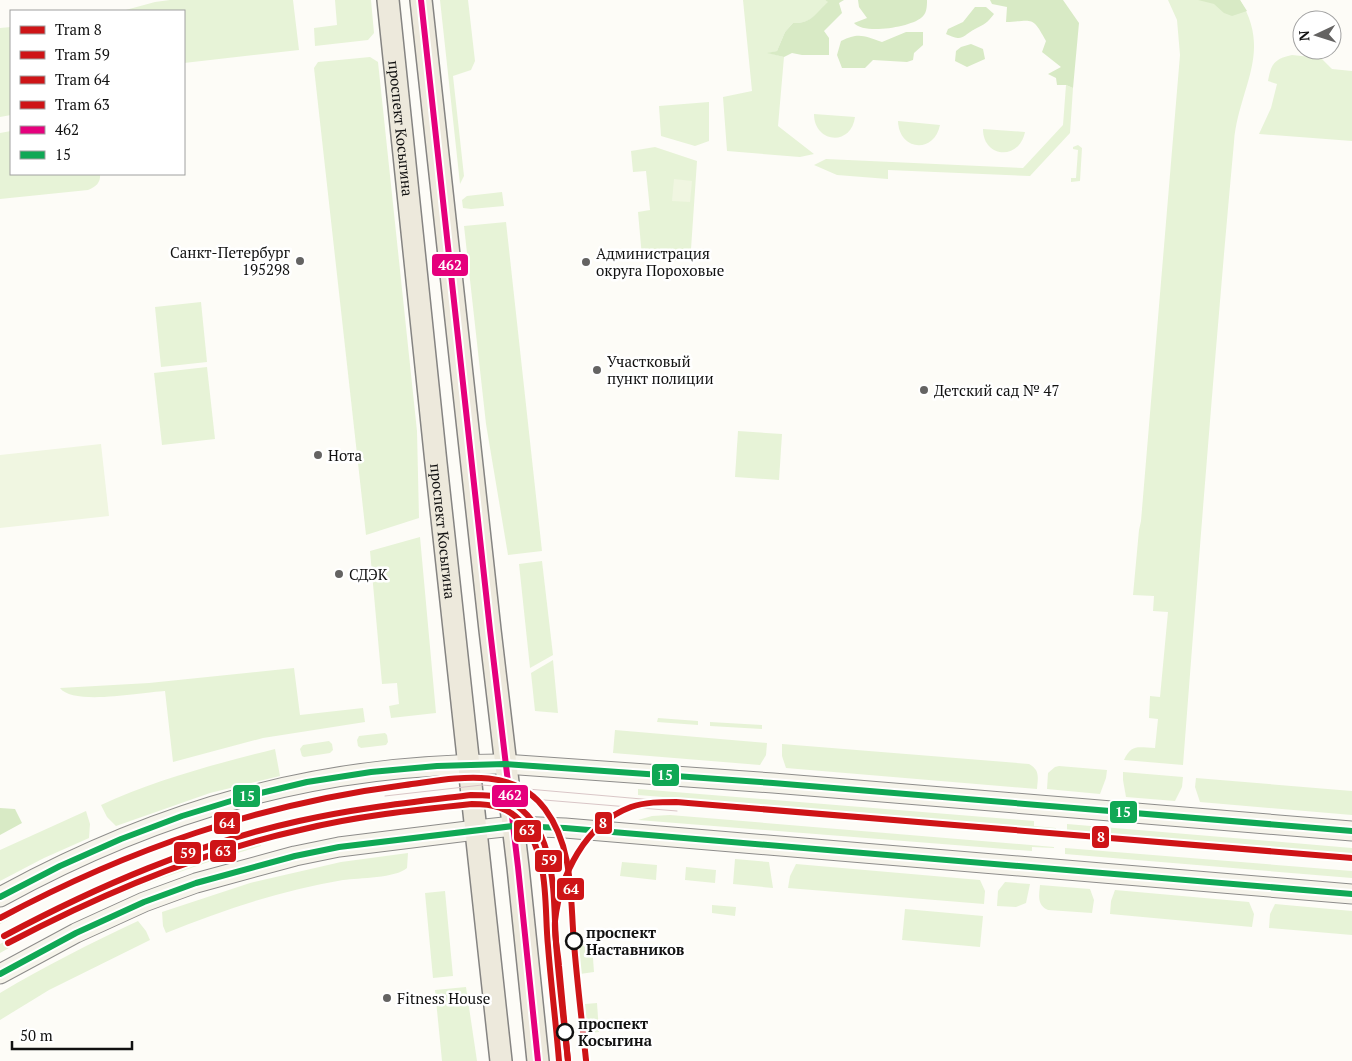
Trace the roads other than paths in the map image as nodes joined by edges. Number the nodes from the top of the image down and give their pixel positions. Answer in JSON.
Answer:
{"nodes":[{"id":1,"x":388,"y":0,"type":"edge"},
{"id":2,"x":421,"y":0,"type":"edge"},
{"id":3,"x":469,"y":763,"type":"junction"},
{"id":4,"x":505,"y":764,"type":"junction"},
{"id":5,"x":513,"y":826,"type":"junction"},
{"id":6,"x":476,"y":830,"type":"junction"},
{"id":7,"x":1352,"y":830,"type":"edge"},
{"id":8,"x":1352,"y":894,"type":"edge"},
{"id":9,"x":0,"y":897,"type":"edge"},
{"id":10,"x":0,"y":974,"type":"edge"},
{"id":11,"x":502,"y":1061,"type":"edge"},
{"id":12,"x":538,"y":1061,"type":"edge"}],
"edges":[{"from":1,"to":3,"type":"main road","name":"проспект Косыгина"},
{"from":2,"to":4,"type":"main road"},
{"from":3,"to":4,"type":"main road"},
{"from":3,"to":6,"type":"main road","name":"проспект Косыгина"},
{"from":3,"to":9,"type":"main road"},
{"from":4,"to":5,"type":"main road"},
{"from":4,"to":7,"type":"main road"},
{"from":5,"to":6,"type":"main road"},
{"from":5,"to":8,"type":"main road"},
{"from":5,"to":12,"type":"main road"},
{"from":6,"to":10,"type":"main road"},
{"from":6,"to":11,"type":"main road","name":"проспект Косыгина"}]}
